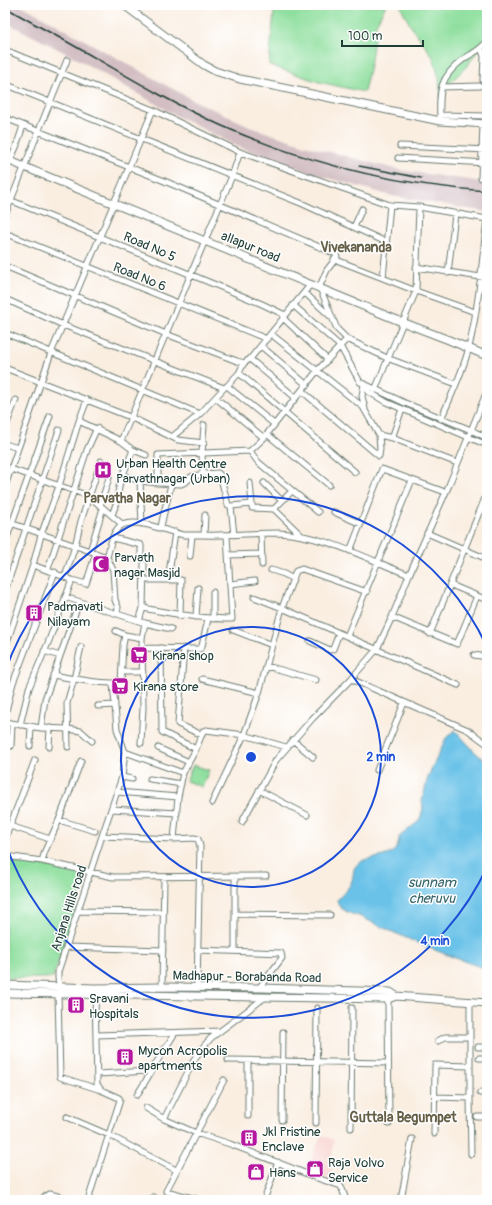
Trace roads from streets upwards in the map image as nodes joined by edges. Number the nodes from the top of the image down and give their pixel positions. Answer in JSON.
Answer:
{"nodes":[{"id":1,"x":124,"y":5,"type":"edge"},
{"id":2,"x":487,"y":41,"type":"edge"},
{"id":3,"x":481,"y":48,"type":"junction"},
{"id":4,"x":5,"y":50,"type":"edge"},
{"id":5,"x":67,"y":60,"type":"dead end"},
{"id":6,"x":62,"y":74,"type":"junction"},
{"id":7,"x":483,"y":80,"type":"dead end"},
{"id":8,"x":5,"y":84,"type":"edge"},
{"id":9,"x":480,"y":86,"type":"dead end"},
{"id":10,"x":442,"y":87,"type":"junction"},
{"id":11,"x":50,"y":102,"type":"junction"},
{"id":12,"x":153,"y":110,"type":"junction"},
{"id":13,"x":487,"y":116,"type":"edge"},
{"id":14,"x":5,"y":118,"type":"edge"},
{"id":15,"x":440,"y":118,"type":"junction"},
{"id":16,"x":485,"y":124,"type":"edge"},
{"id":17,"x":23,"y":126,"type":"junction"},
{"id":18,"x":39,"y":131,"type":"junction"},
{"id":19,"x":142,"y":139,"type":"junction"},
{"id":20,"x":400,"y":146,"type":"dead end"},
{"id":21,"x":485,"y":150,"type":"edge"},
{"id":22,"x":240,"y":152,"type":"junction"},
{"id":23,"x":398,"y":158,"type":"dead end"},
{"id":24,"x":8,"y":160,"type":"edge"},
{"id":25,"x":484,"y":163,"type":"edge"},
{"id":26,"x":24,"y":167,"type":"junction"},
{"id":27,"x":130,"y":167,"type":"junction"},
{"id":28,"x":232,"y":176,"type":"junction"},
{"id":29,"x":481,"y":178,"type":"dead end"},
{"id":30,"x":8,"y":199,"type":"edge"},
{"id":31,"x":115,"y":203,"type":"junction"},
{"id":32,"x":220,"y":205,"type":"junction"},
{"id":33,"x":390,"y":205,"type":"junction"},
{"id":34,"x":420,"y":207,"type":"junction"},
{"id":35,"x":362,"y":209,"type":"dead end"},
{"id":36,"x":455,"y":214,"type":"junction"},
{"id":37,"x":5,"y":215,"type":"edge"},
{"id":38,"x":487,"y":219,"type":"edge"},
{"id":39,"x":354,"y":227,"type":"junction"},
{"id":40,"x":5,"y":233,"type":"edge"},
{"id":41,"x":100,"y":237,"type":"junction"},
{"id":42,"x":205,"y":241,"type":"junction"},
{"id":43,"x":386,"y":242,"type":"junction"},
{"id":44,"x":334,"y":259,"type":"junction"},
{"id":45,"x":5,"y":266,"type":"edge"},
{"id":46,"x":87,"y":267,"type":"junction"},
{"id":47,"x":416,"y":267,"type":"junction"},
{"id":48,"x":448,"y":273,"type":"junction"},
{"id":49,"x":190,"y":275,"type":"junction"},
{"id":50,"x":480,"y":277,"type":"junction"},
{"id":51,"x":383,"y":278,"type":"junction"},
{"id":52,"x":487,"y":278,"type":"edge"},
{"id":53,"x":311,"y":284,"type":"junction"},
{"id":54,"x":320,"y":288,"type":"junction"},
{"id":55,"x":416,"y":291,"type":"junction"},
{"id":56,"x":305,"y":293,"type":"junction"},
{"id":57,"x":75,"y":296,"type":"junction"},
{"id":58,"x":5,"y":299,"type":"edge"},
{"id":59,"x":178,"y":303,"type":"junction"},
{"id":60,"x":293,"y":305,"type":"junction"},
{"id":61,"x":475,"y":312,"type":"junction"},
{"id":62,"x":284,"y":317,"type":"junction"},
{"id":63,"x":331,"y":317,"type":"junction"},
{"id":64,"x":402,"y":322,"type":"junction"},
{"id":65,"x":63,"y":325,"type":"junction"},
{"id":66,"x":5,"y":333,"type":"edge"},
{"id":67,"x":166,"y":334,"type":"junction"},
{"id":68,"x":271,"y":334,"type":"junction"},
{"id":69,"x":267,"y":339,"type":"junction"},
{"id":70,"x":347,"y":339,"type":"junction"},
{"id":71,"x":261,"y":346,"type":"junction"},
{"id":72,"x":340,"y":346,"type":"junction"},
{"id":73,"x":468,"y":348,"type":"junction"},
{"id":74,"x":51,"y":353,"type":"junction"},
{"id":75,"x":487,"y":356,"type":"edge"},
{"id":76,"x":387,"y":358,"type":"junction"},
{"id":77,"x":250,"y":359,"type":"junction"},
{"id":78,"x":328,"y":360,"type":"junction"},
{"id":79,"x":155,"y":361,"type":"junction"},
{"id":80,"x":244,"y":363,"type":"junction"},
{"id":81,"x":5,"y":368,"type":"edge"},
{"id":82,"x":317,"y":371,"type":"junction"},
{"id":83,"x":239,"y":373,"type":"junction"},
{"id":84,"x":41,"y":383,"type":"junction"},
{"id":85,"x":362,"y":383,"type":"junction"},
{"id":86,"x":456,"y":384,"type":"junction"},
{"id":87,"x":307,"y":385,"type":"junction"},
{"id":88,"x":225,"y":387,"type":"junction"},
{"id":89,"x":142,"y":389,"type":"junction"},
{"id":90,"x":375,"y":390,"type":"junction"},
{"id":91,"x":302,"y":392,"type":"junction"},
{"id":92,"x":486,"y":394,"type":"edge"},
{"id":93,"x":216,"y":398,"type":"junction"},
{"id":94,"x":296,"y":398,"type":"junction"},
{"id":95,"x":16,"y":400,"type":"dead end"},
{"id":96,"x":87,"y":400,"type":"junction"},
{"id":97,"x":365,"y":409,"type":"junction"},
{"id":98,"x":402,"y":409,"type":"junction"},
{"id":99,"x":285,"y":412,"type":"junction"},
{"id":100,"x":200,"y":414,"type":"junction"},
{"id":101,"x":50,"y":416,"type":"dead end"},
{"id":102,"x":130,"y":418,"type":"junction"},
{"id":103,"x":441,"y":419,"type":"junction"},
{"id":104,"x":79,"y":421,"type":"junction"},
{"id":105,"x":274,"y":424,"type":"junction"},
{"id":106,"x":204,"y":426,"type":"dead end"},
{"id":107,"x":5,"y":428,"type":"edge"},
{"id":108,"x":97,"y":428,"type":"junction"},
{"id":109,"x":59,"y":430,"type":"dead end"},
{"id":110,"x":471,"y":430,"type":"junction"},
{"id":111,"x":379,"y":435,"type":"junction"},
{"id":112,"x":265,"y":436,"type":"junction"},
{"id":113,"x":172,"y":437,"type":"junction"},
{"id":114,"x":468,"y":437,"type":"junction"},
{"id":115,"x":392,"y":438,"type":"junction"},
{"id":116,"x":487,"y":438,"type":"edge"},
{"id":117,"x":121,"y":441,"type":"junction"},
{"id":118,"x":204,"y":442,"type":"junction"},
{"id":119,"x":5,"y":444,"type":"edge"},
{"id":120,"x":487,"y":445,"type":"edge"},
{"id":121,"x":18,"y":448,"type":"junction"},
{"id":122,"x":133,"y":450,"type":"junction"},
{"id":123,"x":250,"y":451,"type":"junction"},
{"id":124,"x":202,"y":453,"type":"junction"},
{"id":125,"x":146,"y":455,"type":"dead end"},
{"id":126,"x":101,"y":461,"type":"dead end"},
{"id":127,"x":457,"y":463,"type":"junction"},
{"id":128,"x":11,"y":469,"type":"junction"},
{"id":129,"x":355,"y":472,"type":"dead end"},
{"id":130,"x":203,"y":474,"type":"junction"},
{"id":131,"x":29,"y":475,"type":"junction"},
{"id":132,"x":122,"y":475,"type":"junction"},
{"id":133,"x":109,"y":478,"type":"dead end"},
{"id":134,"x":43,"y":480,"type":"junction"},
{"id":135,"x":412,"y":480,"type":"junction"},
{"id":136,"x":140,"y":481,"type":"junction"},
{"id":137,"x":158,"y":483,"type":"junction"},
{"id":138,"x":250,"y":483,"type":"dead end"},
{"id":139,"x":264,"y":483,"type":"dead end"},
{"id":140,"x":171,"y":484,"type":"junction"},
{"id":141,"x":329,"y":485,"type":"dead end"},
{"id":142,"x":5,"y":486,"type":"edge"},
{"id":143,"x":59,"y":486,"type":"junction"},
{"id":144,"x":74,"y":491,"type":"junction"},
{"id":145,"x":292,"y":491,"type":"junction"},
{"id":146,"x":445,"y":492,"type":"junction"},
{"id":147,"x":487,"y":493,"type":"edge"},
{"id":148,"x":89,"y":496,"type":"junction"},
{"id":149,"x":282,"y":501,"type":"junction"},
{"id":150,"x":252,"y":504,"type":"junction"},
{"id":151,"x":231,"y":506,"type":"junction"},
{"id":152,"x":102,"y":507,"type":"junction"},
{"id":153,"x":274,"y":509,"type":"junction"},
{"id":154,"x":318,"y":512,"type":"dead end"},
{"id":155,"x":334,"y":512,"type":"dead end"},
{"id":156,"x":112,"y":515,"type":"junction"},
{"id":157,"x":205,"y":515,"type":"dead end"},
{"id":158,"x":5,"y":521,"type":"edge"},
{"id":159,"x":13,"y":524,"type":"junction"},
{"id":160,"x":142,"y":524,"type":"junction"},
{"id":161,"x":361,"y":524,"type":"junction"},
{"id":162,"x":123,"y":525,"type":"junction"},
{"id":163,"x":161,"y":528,"type":"junction"},
{"id":164,"x":25,"y":529,"type":"junction"},
{"id":165,"x":175,"y":532,"type":"junction"},
{"id":166,"x":427,"y":533,"type":"junction"},
{"id":167,"x":261,"y":534,"type":"junction"},
{"id":168,"x":41,"y":535,"type":"junction"},
{"id":169,"x":192,"y":535,"type":"junction"},
{"id":170,"x":204,"y":535,"type":"junction"},
{"id":171,"x":234,"y":535,"type":"junction"},
{"id":172,"x":227,"y":536,"type":"junction"},
{"id":173,"x":302,"y":536,"type":"junction"},
{"id":174,"x":113,"y":538,"type":"junction"},
{"id":175,"x":56,"y":540,"type":"junction"},
{"id":176,"x":5,"y":543,"type":"edge"},
{"id":177,"x":75,"y":546,"type":"junction"},
{"id":178,"x":464,"y":549,"type":"junction"},
{"id":179,"x":350,"y":551,"type":"junction"},
{"id":180,"x":93,"y":552,"type":"junction"},
{"id":181,"x":262,"y":554,"type":"junction"},
{"id":182,"x":228,"y":555,"type":"junction"},
{"id":183,"x":141,"y":556,"type":"dead end"},
{"id":184,"x":190,"y":556,"type":"dead end"},
{"id":185,"x":107,"y":558,"type":"junction"},
{"id":186,"x":487,"y":559,"type":"edge"},
{"id":187,"x":379,"y":563,"type":"junction"},
{"id":188,"x":144,"y":564,"type":"dead end"},
{"id":189,"x":34,"y":565,"type":"junction"},
{"id":190,"x":262,"y":565,"type":"dead end"},
{"id":191,"x":48,"y":569,"type":"junction"},
{"id":192,"x":271,"y":570,"type":"dead end"},
{"id":193,"x":55,"y":572,"type":"junction"},
{"id":194,"x":409,"y":575,"type":"junction"},
{"id":195,"x":65,"y":577,"type":"junction"},
{"id":196,"x":293,"y":579,"type":"junction"},
{"id":197,"x":72,"y":580,"type":"junction"},
{"id":198,"x":144,"y":580,"type":"junction"},
{"id":199,"x":168,"y":580,"type":"junction"},
{"id":200,"x":255,"y":581,"type":"dead end"},
{"id":201,"x":230,"y":584,"type":"junction"},
{"id":202,"x":450,"y":585,"type":"junction"},
{"id":203,"x":198,"y":588,"type":"dead end"},
{"id":204,"x":5,"y":590,"type":"edge"},
{"id":205,"x":213,"y":592,"type":"dead end"},
{"id":206,"x":367,"y":592,"type":"junction"},
{"id":207,"x":477,"y":596,"type":"junction"},
{"id":208,"x":65,"y":597,"type":"junction"},
{"id":209,"x":254,"y":597,"type":"dead end"},
{"id":210,"x":487,"y":600,"type":"edge"},
{"id":211,"x":79,"y":602,"type":"junction"},
{"id":212,"x":143,"y":608,"type":"junction"},
{"id":213,"x":282,"y":608,"type":"junction"},
{"id":214,"x":117,"y":614,"type":"junction"},
{"id":215,"x":180,"y":616,"type":"junction"},
{"id":216,"x":196,"y":617,"type":"junction"},
{"id":217,"x":392,"y":617,"type":"junction"},
{"id":218,"x":211,"y":619,"type":"junction"},
{"id":219,"x":142,"y":622,"type":"junction"},
{"id":220,"x":172,"y":629,"type":"dead end"},
{"id":221,"x":233,"y":630,"type":"dead end"},
{"id":222,"x":116,"y":631,"type":"dead end"},
{"id":223,"x":339,"y":634,"type":"junction"},
{"id":224,"x":430,"y":634,"type":"junction"},
{"id":225,"x":125,"y":635,"type":"junction"},
{"id":226,"x":347,"y":636,"type":"junction"},
{"id":227,"x":142,"y":638,"type":"junction"},
{"id":228,"x":310,"y":641,"type":"dead end"},
{"id":229,"x":272,"y":645,"type":"junction"},
{"id":230,"x":81,"y":647,"type":"dead end"},
{"id":231,"x":5,"y":648,"type":"edge"},
{"id":232,"x":142,"y":648,"type":"junction"},
{"id":233,"x":161,"y":648,"type":"junction"},
{"id":234,"x":184,"y":648,"type":"junction"},
{"id":235,"x":376,"y":649,"type":"junction"},
{"id":236,"x":44,"y":651,"type":"junction"},
{"id":237,"x":474,"y":655,"type":"dead end"},
{"id":238,"x":60,"y":656,"type":"junction"},
{"id":239,"x":487,"y":657,"type":"edge"},
{"id":240,"x":266,"y":666,"type":"junction"},
{"id":241,"x":122,"y":672,"type":"junction"},
{"id":242,"x":143,"y":672,"type":"junction"},
{"id":243,"x":53,"y":675,"type":"junction"},
{"id":244,"x":74,"y":679,"type":"junction"},
{"id":245,"x":202,"y":679,"type":"dead end"},
{"id":246,"x":352,"y":679,"type":"junction"},
{"id":247,"x":316,"y":680,"type":"dead end"},
{"id":248,"x":114,"y":684,"type":"junction"},
{"id":249,"x":458,"y":684,"type":"dead end"},
{"id":250,"x":8,"y":692,"type":"edge"},
{"id":251,"x":259,"y":693,"type":"junction"},
{"id":252,"x":404,"y":703,"type":"junction"},
{"id":253,"x":115,"y":705,"type":"junction"},
{"id":254,"x":98,"y":706,"type":"dead end"},
{"id":255,"x":5,"y":715,"type":"edge"},
{"id":256,"x":5,"y":722,"type":"edge"},
{"id":257,"x":12,"y":724,"type":"junction"},
{"id":258,"x":20,"y":725,"type":"junction"},
{"id":259,"x":31,"y":726,"type":"junction"},
{"id":260,"x":41,"y":728,"type":"junction"},
{"id":261,"x":50,"y":728,"type":"junction"},
{"id":262,"x":68,"y":729,"type":"junction"},
{"id":263,"x":202,"y":735,"type":"junction"},
{"id":264,"x":244,"y":735,"type":"junction"},
{"id":265,"x":293,"y":740,"type":"junction"},
{"id":266,"x":92,"y":741,"type":"dead end"},
{"id":267,"x":141,"y":743,"type":"dead end"},
{"id":268,"x":487,"y":744,"type":"edge"},
{"id":269,"x":11,"y":746,"type":"dead end"},
{"id":270,"x":30,"y":746,"type":"dead end"},
{"id":271,"x":49,"y":747,"type":"dead end"},
{"id":272,"x":286,"y":747,"type":"junction"},
{"id":273,"x":68,"y":748,"type":"dead end"},
{"id":274,"x":158,"y":748,"type":"dead end"},
{"id":275,"x":196,"y":748,"type":"junction"},
{"id":276,"x":125,"y":752,"type":"junction"},
{"id":277,"x":314,"y":757,"type":"dead end"},
{"id":278,"x":35,"y":760,"type":"dead end"},
{"id":279,"x":81,"y":761,"type":"dead end"},
{"id":280,"x":189,"y":762,"type":"junction"},
{"id":281,"x":377,"y":770,"type":"dead end"},
{"id":282,"x":183,"y":773,"type":"junction"},
{"id":283,"x":122,"y":777,"type":"junction"},
{"id":284,"x":132,"y":779,"type":"dead end"},
{"id":285,"x":150,"y":779,"type":"dead end"},
{"id":286,"x":181,"y":784,"type":"junction"},
{"id":287,"x":259,"y":790,"type":"junction"},
{"id":288,"x":117,"y":792,"type":"junction"},
{"id":289,"x":178,"y":798,"type":"junction"},
{"id":290,"x":212,"y":803,"type":"dead end"},
{"id":291,"x":112,"y":809,"type":"junction"},
{"id":292,"x":177,"y":813,"type":"junction"},
{"id":293,"x":307,"y":815,"type":"dead end"},
{"id":294,"x":59,"y":820,"type":"junction"},
{"id":295,"x":242,"y":822,"type":"dead end"},
{"id":296,"x":10,"y":826,"type":"junction"},
{"id":297,"x":95,"y":831,"type":"dead end"},
{"id":298,"x":102,"y":836,"type":"junction"},
{"id":299,"x":5,"y":839,"type":"edge"},
{"id":300,"x":50,"y":839,"type":"junction"},
{"id":301,"x":174,"y":839,"type":"junction"},
{"id":302,"x":5,"y":856,"type":"edge"},
{"id":303,"x":42,"y":861,"type":"junction"},
{"id":304,"x":91,"y":872,"type":"junction"},
{"id":305,"x":266,"y":876,"type":"dead end"},
{"id":306,"x":199,"y":877,"type":"junction"},
{"id":307,"x":235,"y":877,"type":"junction"},
{"id":308,"x":164,"y":878,"type":"junction"},
{"id":309,"x":78,"y":911,"type":"junction"},
{"id":310,"x":163,"y":912,"type":"junction"},
{"id":311,"x":236,"y":914,"type":"junction"},
{"id":312,"x":330,"y":914,"type":"dead end"},
{"id":313,"x":66,"y":948,"type":"junction"},
{"id":314,"x":163,"y":950,"type":"junction"},
{"id":315,"x":197,"y":950,"type":"junction"},
{"id":316,"x":236,"y":951,"type":"junction"},
{"id":317,"x":5,"y":985,"type":"edge"},
{"id":318,"x":162,"y":987,"type":"junction"},
{"id":319,"x":197,"y":987,"type":"junction"},
{"id":320,"x":259,"y":988,"type":"junction"},
{"id":321,"x":59,"y":990,"type":"junction"},
{"id":322,"x":5,"y":993,"type":"edge"},
{"id":323,"x":95,"y":993,"type":"junction"},
{"id":324,"x":396,"y":996,"type":"junction"},
{"id":325,"x":264,"y":998,"type":"junction"},
{"id":326,"x":388,"y":999,"type":"junction"},
{"id":327,"x":470,"y":1001,"type":"junction"},
{"id":328,"x":487,"y":1003,"type":"edge"},
{"id":329,"x":317,"y":1008,"type":"dead end"},
{"id":330,"x":352,"y":1008,"type":"dead end"},
{"id":331,"x":221,"y":1031,"type":"junction"},
{"id":332,"x":175,"y":1032,"type":"junction"},
{"id":333,"x":283,"y":1032,"type":"dead end"},
{"id":334,"x":97,"y":1035,"type":"junction"},
{"id":335,"x":470,"y":1037,"type":"junction"},
{"id":336,"x":438,"y":1041,"type":"dead end"},
{"id":337,"x":478,"y":1047,"type":"dead end"},
{"id":338,"x":487,"y":1047,"type":"edge"},
{"id":339,"x":479,"y":1058,"type":"dead end"},
{"id":340,"x":487,"y":1058,"type":"edge"},
{"id":341,"x":228,"y":1060,"type":"dead end"},
{"id":342,"x":248,"y":1061,"type":"junction"},
{"id":343,"x":282,"y":1061,"type":"junction"},
{"id":344,"x":316,"y":1062,"type":"junction"},
{"id":345,"x":351,"y":1062,"type":"junction"},
{"id":346,"x":388,"y":1062,"type":"junction"},
{"id":347,"x":470,"y":1066,"type":"junction"},
{"id":348,"x":153,"y":1068,"type":"junction"},
{"id":349,"x":98,"y":1074,"type":"junction"},
{"id":350,"x":224,"y":1080,"type":"dead end"},
{"id":351,"x":101,"y":1090,"type":"junction"},
{"id":352,"x":480,"y":1093,"type":"dead end"},
{"id":353,"x":487,"y":1093,"type":"edge"},
{"id":354,"x":137,"y":1095,"type":"dead end"},
{"id":355,"x":435,"y":1097,"type":"junction"},
{"id":356,"x":470,"y":1098,"type":"junction"},
{"id":357,"x":146,"y":1108,"type":"dead end"},
{"id":358,"x":248,"y":1116,"type":"dead end"},
{"id":359,"x":67,"y":1117,"type":"dead end"},
{"id":360,"x":477,"y":1117,"type":"dead end"},
{"id":361,"x":487,"y":1117,"type":"edge"},
{"id":362,"x":164,"y":1119,"type":"junction"},
{"id":363,"x":282,"y":1120,"type":"dead end"},
{"id":364,"x":316,"y":1123,"type":"dead end"},
{"id":365,"x":389,"y":1124,"type":"dead end"},
{"id":366,"x":351,"y":1128,"type":"dead end"},
{"id":367,"x":196,"y":1133,"type":"junction"},
{"id":368,"x":434,"y":1134,"type":"dead end"},
{"id":369,"x":109,"y":1135,"type":"junction"},
{"id":370,"x":412,"y":1139,"type":"dead end"},
{"id":371,"x":471,"y":1154,"type":"dead end"},
{"id":372,"x":278,"y":1162,"type":"junction"},
{"id":373,"x":176,"y":1170,"type":"junction"},
{"id":374,"x":43,"y":1200,"type":"edge"},
{"id":375,"x":72,"y":1200,"type":"edge"},
{"id":376,"x":88,"y":1200,"type":"edge"},
{"id":377,"x":200,"y":1200,"type":"edge"},
{"id":378,"x":264,"y":1200,"type":"edge"},
{"id":379,"x":346,"y":1200,"type":"edge"},
{"id":380,"x":401,"y":1200,"type":"edge"}],
"edges":[{"from":1,"to":15,"type":"street"},
{"from":2,"to":3,"type":"street"},
{"from":3,"to":7,"type":"street"},
{"from":3,"to":10,"type":"street"},
{"from":4,"to":6,"type":"street"},
{"from":5,"to":6,"type":"street"},
{"from":6,"to":11,"type":"street"},
{"from":6,"to":12,"type":"street"},
{"from":8,"to":11,"type":"street"},
{"from":9,"to":10,"type":"street"},
{"from":10,"to":15,"type":"street"},
{"from":11,"to":18,"type":"street"},
{"from":11,"to":19,"type":"street"},
{"from":12,"to":19,"type":"street"},
{"from":12,"to":22,"type":"street"},
{"from":13,"to":15,"type":"street"},
{"from":14,"to":17,"type":"street"},
{"from":15,"to":16,"type":"street"},
{"from":16,"to":21,"type":"street"},
{"from":17,"to":18,"type":"street"},
{"from":17,"to":24,"type":"street"},
{"from":18,"to":26,"type":"street"},
{"from":18,"to":27,"type":"street"},
{"from":19,"to":27,"type":"street"},
{"from":19,"to":28,"type":"street"},
{"from":20,"to":21,"type":"street"},
{"from":21,"to":25,"type":"street"},
{"from":22,"to":28,"type":"street"},
{"from":22,"to":33,"type":"street"},
{"from":23,"to":25,"type":"street"},
{"from":24,"to":26,"type":"street","name":"allapur road"},
{"from":25,"to":29,"type":"street"},
{"from":26,"to":30,"type":"street"},
{"from":26,"to":31,"type":"street","name":"allapur road"},
{"from":27,"to":31,"type":"street"},
{"from":27,"to":32,"type":"street"},
{"from":28,"to":32,"type":"street"},
{"from":28,"to":39,"type":"street"},
{"from":30,"to":37,"type":"street"},
{"from":30,"to":41,"type":"street","name":"Road No 5"},
{"from":31,"to":41,"type":"street"},
{"from":31,"to":42,"type":"street","name":"allapur road"},
{"from":32,"to":42,"type":"street"},
{"from":32,"to":44,"type":"street"},
{"from":33,"to":34,"type":"street"},
{"from":33,"to":43,"type":"street"},
{"from":34,"to":36,"type":"street"},
{"from":34,"to":47,"type":"street"},
{"from":35,"to":39,"type":"street"},
{"from":36,"to":38,"type":"street"},
{"from":36,"to":48,"type":"street"},
{"from":38,"to":50,"type":"street"},
{"from":39,"to":43,"type":"street"},
{"from":40,"to":46,"type":"street","name":"Road No 6"},
{"from":41,"to":46,"type":"street"},
{"from":41,"to":49,"type":"street","name":"Road No 5"},
{"from":42,"to":49,"type":"street"},
{"from":42,"to":53,"type":"street","name":"allapur road"},
{"from":43,"to":51,"type":"street"},
{"from":44,"to":51,"type":"street"},
{"from":44,"to":54,"type":"street"},
{"from":45,"to":57,"type":"street"},
{"from":46,"to":57,"type":"street"},
{"from":46,"to":59,"type":"street","name":"Road No 6"},
{"from":47,"to":48,"type":"street"},
{"from":47,"to":55,"type":"street"},
{"from":48,"to":50,"type":"street"},
{"from":49,"to":59,"type":"street"},
{"from":49,"to":62,"type":"street","name":"Road No 5"},
{"from":50,"to":52,"type":"street"},
{"from":50,"to":61,"type":"street"},
{"from":51,"to":55,"type":"street"},
{"from":53,"to":54,"type":"street","name":"allapur road"},
{"from":53,"to":56,"type":"street"},
{"from":54,"to":63,"type":"street"},
{"from":54,"to":64,"type":"street","name":"allapur road"},
{"from":55,"to":61,"type":"street"},
{"from":55,"to":64,"type":"street"},
{"from":56,"to":60,"type":"street"},
{"from":56,"to":63,"type":"street"},
{"from":57,"to":65,"type":"street"},
{"from":57,"to":67,"type":"street"},
{"from":58,"to":65,"type":"street"},
{"from":59,"to":67,"type":"street"},
{"from":59,"to":69,"type":"street","name":"Road No 6"},
{"from":60,"to":62,"type":"street"},
{"from":60,"to":72,"type":"street"},
{"from":61,"to":73,"type":"street"},
{"from":62,"to":68,"type":"street"},
{"from":62,"to":78,"type":"street","name":"Road No 5"},
{"from":63,"to":70,"type":"street"},
{"from":64,"to":73,"type":"street","name":"allapur road"},
{"from":64,"to":76,"type":"street"},
{"from":65,"to":74,"type":"street"},
{"from":65,"to":79,"type":"street"},
{"from":66,"to":74,"type":"street"},
{"from":67,"to":79,"type":"street"},
{"from":67,"to":80,"type":"street"},
{"from":68,"to":69,"type":"street"},
{"from":68,"to":82,"type":"street"},
{"from":69,"to":71,"type":"street"},
{"from":70,"to":72,"type":"street"},
{"from":70,"to":76,"type":"street"},
{"from":71,"to":77,"type":"street"},
{"from":71,"to":87,"type":"street"},
{"from":72,"to":78,"type":"street"},
{"from":72,"to":85,"type":"street"},
{"from":73,"to":75,"type":"street","name":"allapur road"},
{"from":73,"to":86,"type":"street"},
{"from":74,"to":84,"type":"street"},
{"from":74,"to":89,"type":"street"},
{"from":76,"to":86,"type":"street"},
{"from":76,"to":90,"type":"street"},
{"from":77,"to":80,"type":"street"},
{"from":77,"to":94,"type":"street"},
{"from":78,"to":82,"type":"street"},
{"from":79,"to":88,"type":"street"},
{"from":79,"to":89,"type":"street"},
{"from":80,"to":83,"type":"street"},
{"from":81,"to":84,"type":"street"},
{"from":82,"to":87,"type":"street"},
{"from":82,"to":97,"type":"street"},
{"from":83,"to":88,"type":"street"},
{"from":83,"to":99,"type":"street"},
{"from":84,"to":96,"type":"street"},
{"from":84,"to":121,"type":"street"},
{"from":85,"to":90,"type":"street"},
{"from":85,"to":97,"type":"street"},
{"from":85,"to":98,"type":"street"},
{"from":86,"to":103,"type":"street"},
{"from":87,"to":91,"type":"street"},
{"from":88,"to":93,"type":"street"},
{"from":88,"to":105,"type":"street"},
{"from":89,"to":100,"type":"street"},
{"from":89,"to":102,"type":"street"},
{"from":90,"to":103,"type":"street"},
{"from":91,"to":94,"type":"street"},
{"from":91,"to":111,"type":"street"},
{"from":92,"to":110,"type":"street"},
{"from":93,"to":100,"type":"street"},
{"from":93,"to":112,"type":"street"},
{"from":94,"to":99,"type":"street"},
{"from":95,"to":107,"type":"street"},
{"from":96,"to":102,"type":"street"},
{"from":96,"to":104,"type":"street"},
{"from":97,"to":111,"type":"street"},
{"from":98,"to":114,"type":"street"},
{"from":98,"to":115,"type":"street"},
{"from":99,"to":105,"type":"street"},
{"from":99,"to":129,"type":"street"},
{"from":100,"to":113,"type":"street"},
{"from":101,"to":131,"type":"street"},
{"from":102,"to":113,"type":"street"},
{"from":102,"to":117,"type":"street"},
{"from":103,"to":110,"type":"street"},
{"from":104,"to":108,"type":"street"},
{"from":104,"to":143,"type":"street"},
{"from":105,"to":112,"type":"street"},
{"from":106,"to":118,"type":"street"},
{"from":108,"to":117,"type":"street"},
{"from":108,"to":144,"type":"street"},
{"from":109,"to":134,"type":"street"},
{"from":110,"to":114,"type":"street"},
{"from":110,"to":116,"type":"street"},
{"from":111,"to":115,"type":"street"},
{"from":112,"to":123,"type":"street"},
{"from":112,"to":141,"type":"street"},
{"from":113,"to":118,"type":"street"},
{"from":114,"to":120,"type":"street"},
{"from":114,"to":127,"type":"street"},
{"from":115,"to":127,"type":"street"},
{"from":117,"to":122,"type":"street"},
{"from":118,"to":124,"type":"street"},
{"from":119,"to":121,"type":"street"},
{"from":121,"to":128,"type":"street"},
{"from":122,"to":125,"type":"street"},
{"from":122,"to":132,"type":"street"},
{"from":123,"to":124,"type":"street"},
{"from":123,"to":145,"type":"street"},
{"from":124,"to":130,"type":"street"},
{"from":124,"to":137,"type":"street"},
{"from":126,"to":148,"type":"street"},
{"from":127,"to":146,"type":"street"},
{"from":128,"to":131,"type":"street"},
{"from":128,"to":142,"type":"street"},
{"from":130,"to":140,"type":"street"},
{"from":130,"to":151,"type":"street"},
{"from":131,"to":134,"type":"street"},
{"from":131,"to":159,"type":"street"},
{"from":132,"to":136,"type":"street"},
{"from":132,"to":156,"type":"street"},
{"from":133,"to":152,"type":"street"},
{"from":134,"to":143,"type":"street"},
{"from":134,"to":164,"type":"street"},
{"from":135,"to":146,"type":"street"},
{"from":135,"to":161,"type":"street"},
{"from":135,"to":187,"type":"street"},
{"from":136,"to":137,"type":"street"},
{"from":136,"to":160,"type":"street"},
{"from":137,"to":140,"type":"street"},
{"from":138,"to":150,"type":"street"},
{"from":139,"to":149,"type":"street"},
{"from":140,"to":163,"type":"street"},
{"from":143,"to":144,"type":"street"},
{"from":143,"to":168,"type":"street"},
{"from":144,"to":148,"type":"street"},
{"from":144,"to":175,"type":"street"},
{"from":145,"to":149,"type":"street"},
{"from":145,"to":154,"type":"street"},
{"from":146,"to":166,"type":"street"},
{"from":147,"to":178,"type":"street"},
{"from":148,"to":152,"type":"street"},
{"from":148,"to":177,"type":"street"},
{"from":149,"to":153,"type":"street"},
{"from":150,"to":151,"type":"street"},
{"from":150,"to":153,"type":"street"},
{"from":151,"to":171,"type":"street"},
{"from":152,"to":156,"type":"street"},
{"from":152,"to":180,"type":"street"},
{"from":153,"to":173,"type":"street"},
{"from":155,"to":161,"type":"street"},
{"from":156,"to":162,"type":"street"},
{"from":157,"to":170,"type":"street"},
{"from":158,"to":159,"type":"street"},
{"from":159,"to":164,"type":"street"},
{"from":159,"to":176,"type":"street"},
{"from":160,"to":162,"type":"street"},
{"from":160,"to":163,"type":"street"},
{"from":161,"to":179,"type":"street"},
{"from":162,"to":174,"type":"street"},
{"from":163,"to":165,"type":"street"},
{"from":164,"to":168,"type":"street"},
{"from":164,"to":204,"type":"street"},
{"from":165,"to":169,"type":"street"},
{"from":165,"to":199,"type":"street"},
{"from":166,"to":178,"type":"street"},
{"from":166,"to":194,"type":"street"},
{"from":167,"to":171,"type":"street"},
{"from":167,"to":173,"type":"street"},
{"from":167,"to":181,"type":"street"},
{"from":168,"to":175,"type":"street"},
{"from":168,"to":189,"type":"street"},
{"from":169,"to":170,"type":"street"},
{"from":169,"to":184,"type":"street"},
{"from":170,"to":172,"type":"street"},
{"from":171,"to":172,"type":"street"},
{"from":172,"to":182,"type":"street"},
{"from":173,"to":179,"type":"street"},
{"from":174,"to":183,"type":"street"},
{"from":174,"to":185,"type":"street"},
{"from":175,"to":177,"type":"street"},
{"from":175,"to":191,"type":"street"},
{"from":177,"to":180,"type":"street"},
{"from":177,"to":195,"type":"street"},
{"from":178,"to":186,"type":"street"},
{"from":178,"to":202,"type":"street"},
{"from":179,"to":187,"type":"street"},
{"from":180,"to":185,"type":"street"},
{"from":180,"to":197,"type":"street"},
{"from":181,"to":182,"type":"street"},
{"from":181,"to":190,"type":"street"},
{"from":182,"to":201,"type":"street"},
{"from":185,"to":214,"type":"street"},
{"from":187,"to":194,"type":"street"},
{"from":187,"to":206,"type":"street"},
{"from":188,"to":198,"type":"street"},
{"from":189,"to":191,"type":"street"},
{"from":189,"to":231,"type":"street"},
{"from":191,"to":193,"type":"street"},
{"from":192,"to":196,"type":"street"},
{"from":193,"to":195,"type":"street"},
{"from":193,"to":250,"type":"street"},
{"from":194,"to":217,"type":"street"},
{"from":195,"to":197,"type":"street"},
{"from":196,"to":206,"type":"street"},
{"from":196,"to":213,"type":"street"},
{"from":197,"to":208,"type":"street"},
{"from":198,"to":199,"type":"street"},
{"from":198,"to":212,"type":"street"},
{"from":199,"to":215,"type":"street"},
{"from":200,"to":201,"type":"street"},
{"from":201,"to":218,"type":"street"},
{"from":202,"to":207,"type":"street"},
{"from":202,"to":224,"type":"street"},
{"from":203,"to":216,"type":"street"},
{"from":205,"to":218,"type":"street"},
{"from":206,"to":226,"type":"street"},
{"from":207,"to":210,"type":"street"},
{"from":207,"to":224,"type":"street"},
{"from":208,"to":211,"type":"street"},
{"from":208,"to":236,"type":"street"},
{"from":209,"to":213,"type":"street"},
{"from":211,"to":214,"type":"street"},
{"from":211,"to":238,"type":"street"},
{"from":212,"to":215,"type":"street"},
{"from":212,"to":219,"type":"street"},
{"from":213,"to":223,"type":"street"},
{"from":213,"to":229,"type":"street"},
{"from":214,"to":219,"type":"street"},
{"from":215,"to":216,"type":"street"},
{"from":216,"to":218,"type":"street"},
{"from":217,"to":224,"type":"street"},
{"from":217,"to":235,"type":"street"},
{"from":218,"to":234,"type":"street"},
{"from":219,"to":220,"type":"street"},
{"from":219,"to":227,"type":"street"},
{"from":221,"to":229,"type":"street"},
{"from":222,"to":225,"type":"street"},
{"from":223,"to":226,"type":"street"},
{"from":223,"to":228,"type":"street"},
{"from":225,"to":227,"type":"street"},
{"from":225,"to":241,"type":"street"},
{"from":226,"to":235,"type":"street"},
{"from":227,"to":232,"type":"street"},
{"from":229,"to":240,"type":"street"},
{"from":230,"to":244,"type":"street"},
{"from":232,"to":233,"type":"street"},
{"from":232,"to":242,"type":"street"},
{"from":233,"to":234,"type":"street"},
{"from":233,"to":275,"type":"street"},
{"from":234,"to":263,"type":"street"},
{"from":235,"to":246,"type":"street"},
{"from":235,"to":249,"type":"street"},
{"from":236,"to":238,"type":"street"},
{"from":236,"to":258,"type":"street"},
{"from":237,"to":239,"type":"street"},
{"from":238,"to":243,"type":"street"},
{"from":240,"to":247,"type":"street"},
{"from":240,"to":251,"type":"street"},
{"from":241,"to":242,"type":"street"},
{"from":241,"to":248,"type":"street"},
{"from":242,"to":267,"type":"street"},
{"from":243,"to":244,"type":"street"},
{"from":243,"to":260,"type":"street"},
{"from":244,"to":248,"type":"street"},
{"from":244,"to":262,"type":"street"},
{"from":245,"to":251,"type":"street"},
{"from":246,"to":252,"type":"street"},
{"from":246,"to":265,"type":"street"},
{"from":248,"to":253,"type":"street"},
{"from":250,"to":255,"type":"street"},
{"from":251,"to":264,"type":"street"},
{"from":252,"to":268,"type":"street"},
{"from":252,"to":281,"type":"street"},
{"from":253,"to":254,"type":"street"},
{"from":253,"to":276,"type":"street"},
{"from":256,"to":257,"type":"street"},
{"from":257,"to":258,"type":"street"},
{"from":257,"to":269,"type":"street"},
{"from":258,"to":259,"type":"street"},
{"from":259,"to":260,"type":"street"},
{"from":259,"to":270,"type":"street"},
{"from":260,"to":261,"type":"street"},
{"from":261,"to":262,"type":"street"},
{"from":261,"to":271,"type":"street"},
{"from":262,"to":266,"type":"street"},
{"from":262,"to":273,"type":"street"},
{"from":263,"to":264,"type":"street"},
{"from":263,"to":275,"type":"street"},
{"from":264,"to":272,"type":"street"},
{"from":264,"to":290,"type":"street"},
{"from":265,"to":272,"type":"street"},
{"from":265,"to":277,"type":"street"},
{"from":272,"to":287,"type":"street"},
{"from":274,"to":280,"type":"street"},
{"from":275,"to":280,"type":"street"},
{"from":276,"to":282,"type":"street"},
{"from":276,"to":283,"type":"street","name":"Anjana Hills road"},
{"from":278,"to":296,"type":"street"},
{"from":279,"to":294,"type":"street"},
{"from":280,"to":282,"type":"street"},
{"from":282,"to":286,"type":"street"},
{"from":283,"to":284,"type":"street"},
{"from":283,"to":288,"type":"street","name":"Anjana Hills road"},
{"from":285,"to":286,"type":"street"},
{"from":286,"to":289,"type":"street"},
{"from":287,"to":293,"type":"street"},
{"from":287,"to":295,"type":"street"},
{"from":288,"to":289,"type":"street"},
{"from":288,"to":291,"type":"street","name":"Anjana Hills road"},
{"from":289,"to":292,"type":"street"},
{"from":291,"to":292,"type":"street"},
{"from":291,"to":298,"type":"street","name":"Anjana Hills road"},
{"from":292,"to":301,"type":"street"},
{"from":294,"to":297,"type":"street"},
{"from":294,"to":300,"type":"street"},
{"from":296,"to":299,"type":"street"},
{"from":296,"to":300,"type":"street"},
{"from":298,"to":301,"type":"street"},
{"from":298,"to":304,"type":"street","name":"Anjana Hills road"},
{"from":300,"to":303,"type":"street"},
{"from":301,"to":306,"type":"street"},
{"from":302,"to":303,"type":"street"},
{"from":303,"to":304,"type":"street"},
{"from":304,"to":308,"type":"street"},
{"from":304,"to":309,"type":"street","name":"Anjana Hills road"},
{"from":305,"to":307,"type":"street"},
{"from":306,"to":307,"type":"street"},
{"from":306,"to":308,"type":"street"},
{"from":306,"to":315,"type":"street"},
{"from":307,"to":311,"type":"street"},
{"from":308,"to":310,"type":"street"},
{"from":309,"to":310,"type":"street"},
{"from":309,"to":313,"type":"street","name":"Anjana Hills road"},
{"from":310,"to":314,"type":"street"},
{"from":311,"to":312,"type":"street"},
{"from":311,"to":316,"type":"street"},
{"from":313,"to":314,"type":"street"},
{"from":313,"to":321,"type":"street","name":"Anjana Hills road"},
{"from":314,"to":318,"type":"street"},
{"from":315,"to":316,"type":"street"},
{"from":315,"to":319,"type":"street"},
{"from":316,"to":320,"type":"street"},
{"from":317,"to":321,"type":"street","name":"Madhapur - Borabanda Road"},
{"from":318,"to":319,"type":"street","name":"Madhapur - Borabanda Road"},
{"from":318,"to":321,"type":"street","name":"Madhapur - Borabanda Road"},
{"from":319,"to":320,"type":"street","name":"Madhapur - Borabanda Road"},
{"from":320,"to":324,"type":"street","name":"Madhapur - Borabanda Road"},
{"from":321,"to":322,"type":"street"},
{"from":321,"to":323,"type":"street"},
{"from":321,"to":351,"type":"street","name":"Anjana Hills road"},
{"from":323,"to":325,"type":"street"},
{"from":323,"to":334,"type":"street"},
{"from":324,"to":326,"type":"street"},
{"from":324,"to":327,"type":"street","name":"Madhapur - Borabanda Road"},
{"from":325,"to":326,"type":"street"},
{"from":325,"to":331,"type":"street"},
{"from":326,"to":346,"type":"street"},
{"from":327,"to":328,"type":"street","name":"Madhapur - Borabanda Road"},
{"from":327,"to":335,"type":"street"},
{"from":329,"to":344,"type":"street"},
{"from":330,"to":345,"type":"street"},
{"from":331,"to":332,"type":"street"},
{"from":331,"to":362,"type":"street"},
{"from":332,"to":334,"type":"street"},
{"from":332,"to":348,"type":"street"},
{"from":333,"to":343,"type":"street"},
{"from":334,"to":349,"type":"street"},
{"from":335,"to":336,"type":"street"},
{"from":335,"to":347,"type":"street"},
{"from":337,"to":338,"type":"street"},
{"from":339,"to":340,"type":"street"},
{"from":341,"to":342,"type":"street"},
{"from":342,"to":343,"type":"street"},
{"from":342,"to":358,"type":"street"},
{"from":343,"to":344,"type":"street"},
{"from":343,"to":363,"type":"street"},
{"from":344,"to":345,"type":"street"},
{"from":344,"to":364,"type":"street"},
{"from":345,"to":346,"type":"street"},
{"from":345,"to":366,"type":"street"},
{"from":346,"to":365,"type":"street"},
{"from":347,"to":355,"type":"street"},
{"from":347,"to":356,"type":"street"},
{"from":348,"to":349,"type":"street"},
{"from":348,"to":354,"type":"street"},
{"from":349,"to":351,"type":"street"},
{"from":350,"to":367,"type":"street"},
{"from":351,"to":369,"type":"street"},
{"from":352,"to":353,"type":"street"},
{"from":355,"to":356,"type":"street"},
{"from":355,"to":368,"type":"street"},
{"from":356,"to":371,"type":"street"},
{"from":357,"to":362,"type":"street"},
{"from":359,"to":369,"type":"street"},
{"from":360,"to":361,"type":"street"},
{"from":362,"to":367,"type":"street"},
{"from":367,"to":372,"type":"street"},
{"from":367,"to":373,"type":"street"},
{"from":369,"to":373,"type":"street"},
{"from":369,"to":376,"type":"street"},
{"from":370,"to":380,"type":"street"},
{"from":372,"to":378,"type":"street"},
{"from":372,"to":379,"type":"street"},
{"from":373,"to":377,"type":"street"},
{"from":374,"to":375,"type":"street"}]}
